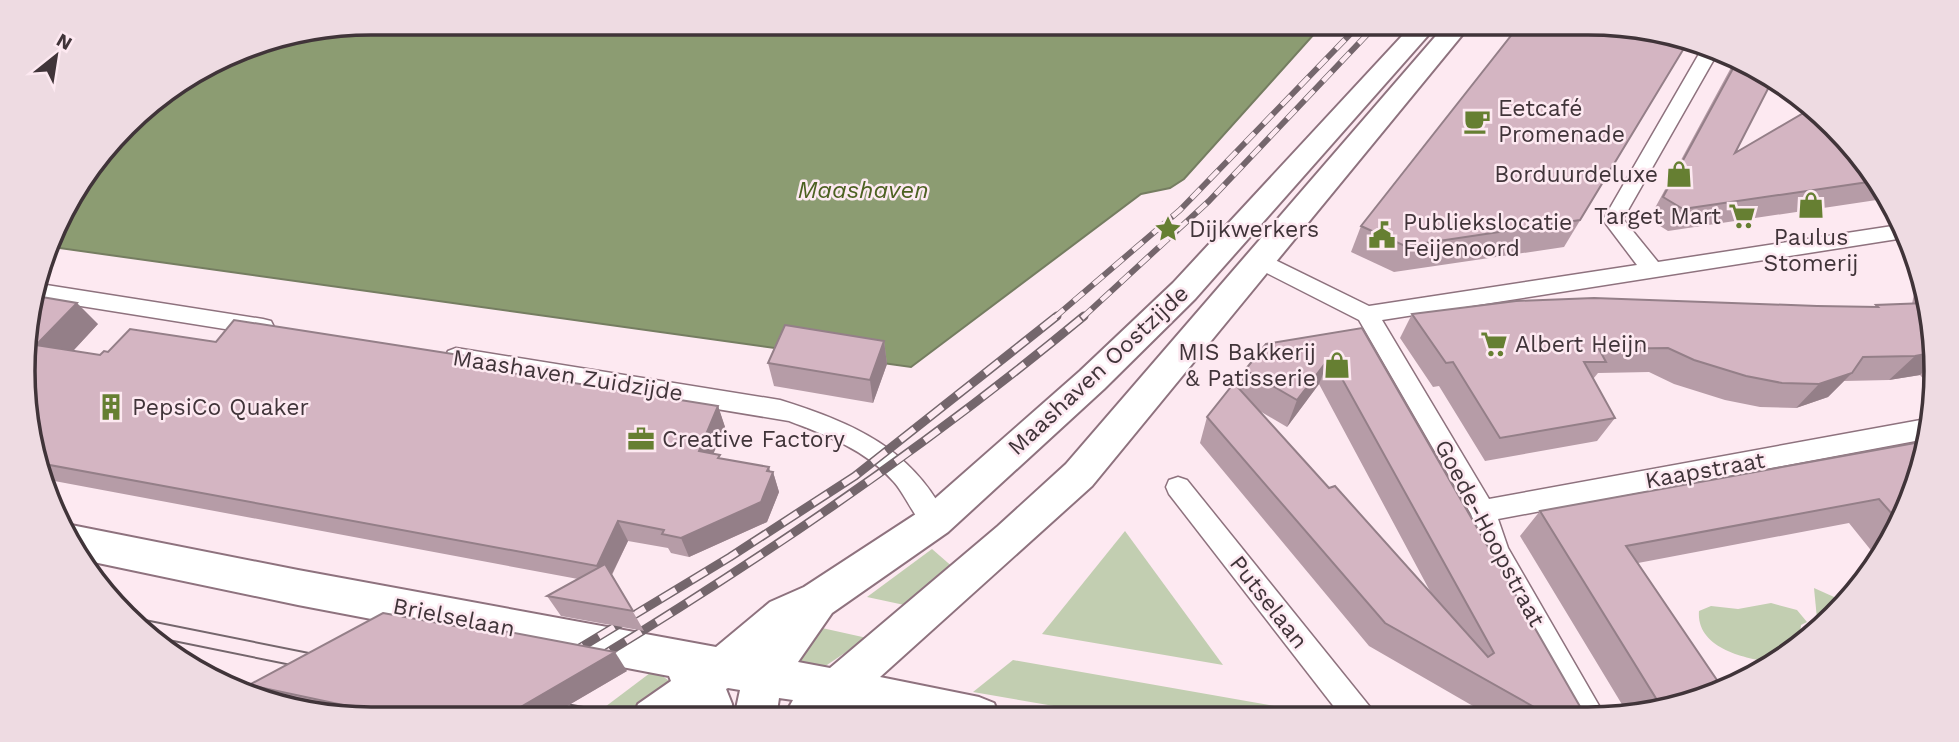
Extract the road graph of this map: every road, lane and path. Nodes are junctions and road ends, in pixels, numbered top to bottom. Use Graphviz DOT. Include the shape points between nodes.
graph roads {
  1 [pos="1416,35"];
  2 [pos="1450,35"];
  3 [pos="1706,57"];
  4 [pos="1894,233"];
  5 [pos="1260,261"];
  6 [pos="1653,270"];
  7 [pos="44,292"];
  8 [pos="1367,314"];
  9 [pos="285,330"];
  10 [pos="436,354"];
  11 [pos="1919,430"];
  12 [pos="1178,487"];
  13 [pos="924,506"];
  14 [pos="1483,511"];
  15 [pos="83,544"];
  16 [pos="818,600"];
  17 [pos="896,636"];
  18 [pos="766,674"];
  19 [pos="838,687"];
  20 [pos="712,689"];
  21 [pos="908,702"];
  22 [pos="677,707"];
  23 [pos="756,707"];
  24 [pos="816,707"];
  25 [pos="930,707"];
  26 [pos="1352,707"];
  27 [pos="1586,707"];
  1 -- 13 [label="main road, Maashaven Oostzijde" via="1184,291 1092,380"];
  2 -- 5 [label="main road, Maashaven Oostzijde"];
  3 -- 6 [label="street" via="1613,220"];
  4 -- 6 [label="street"];
  5 -- 8 [label="street"];
  5 -- 17 [label="main road, Maashaven Oostzijde" via="1079,475 1022,530"];
  6 -- 8 [label="street"];
  7 -- 9 [label="street"];
  8 -- 14 [label="street, Goede-Hoopstraat"];
  10 -- 13 [label="street, Maashaven Zuidzijde" via="780,409 853,438 897,468"];
  11 -- 14 [label="street, Kaapstraat"];
  12 -- 26 [label="street, Putselaan"];
  13 -- 16 [label="main road, Maashaven Oostzijde"];
  14 -- 27 [label="street, Goede-Hoopstraat" via="1496,552"];
  15 -- 20 [label="main road, Brielselaan" via="558,637 667,654"];
  16 -- 18 [label="main road"];
  16 -- 20 [label="main road, Maashaven Oostzijde" via="784,615"];
  17 -- 19 [label="main road, Maashaven Oostzijde"];
  17 -- 21 [label="main road" via="895,679"];
  18 -- 19 [label="main road"];
  18 -- 20 [label="main road"];
  18 -- 23 [label="main road"];
  19 -- 21 [label="main road"];
  19 -- 24 [label="main road, Maashaven Oostzijde"];
  20 -- 22 [label="main road, Maashaven Oostzijde"];
  21 -- 25 [label="main road"];
}
